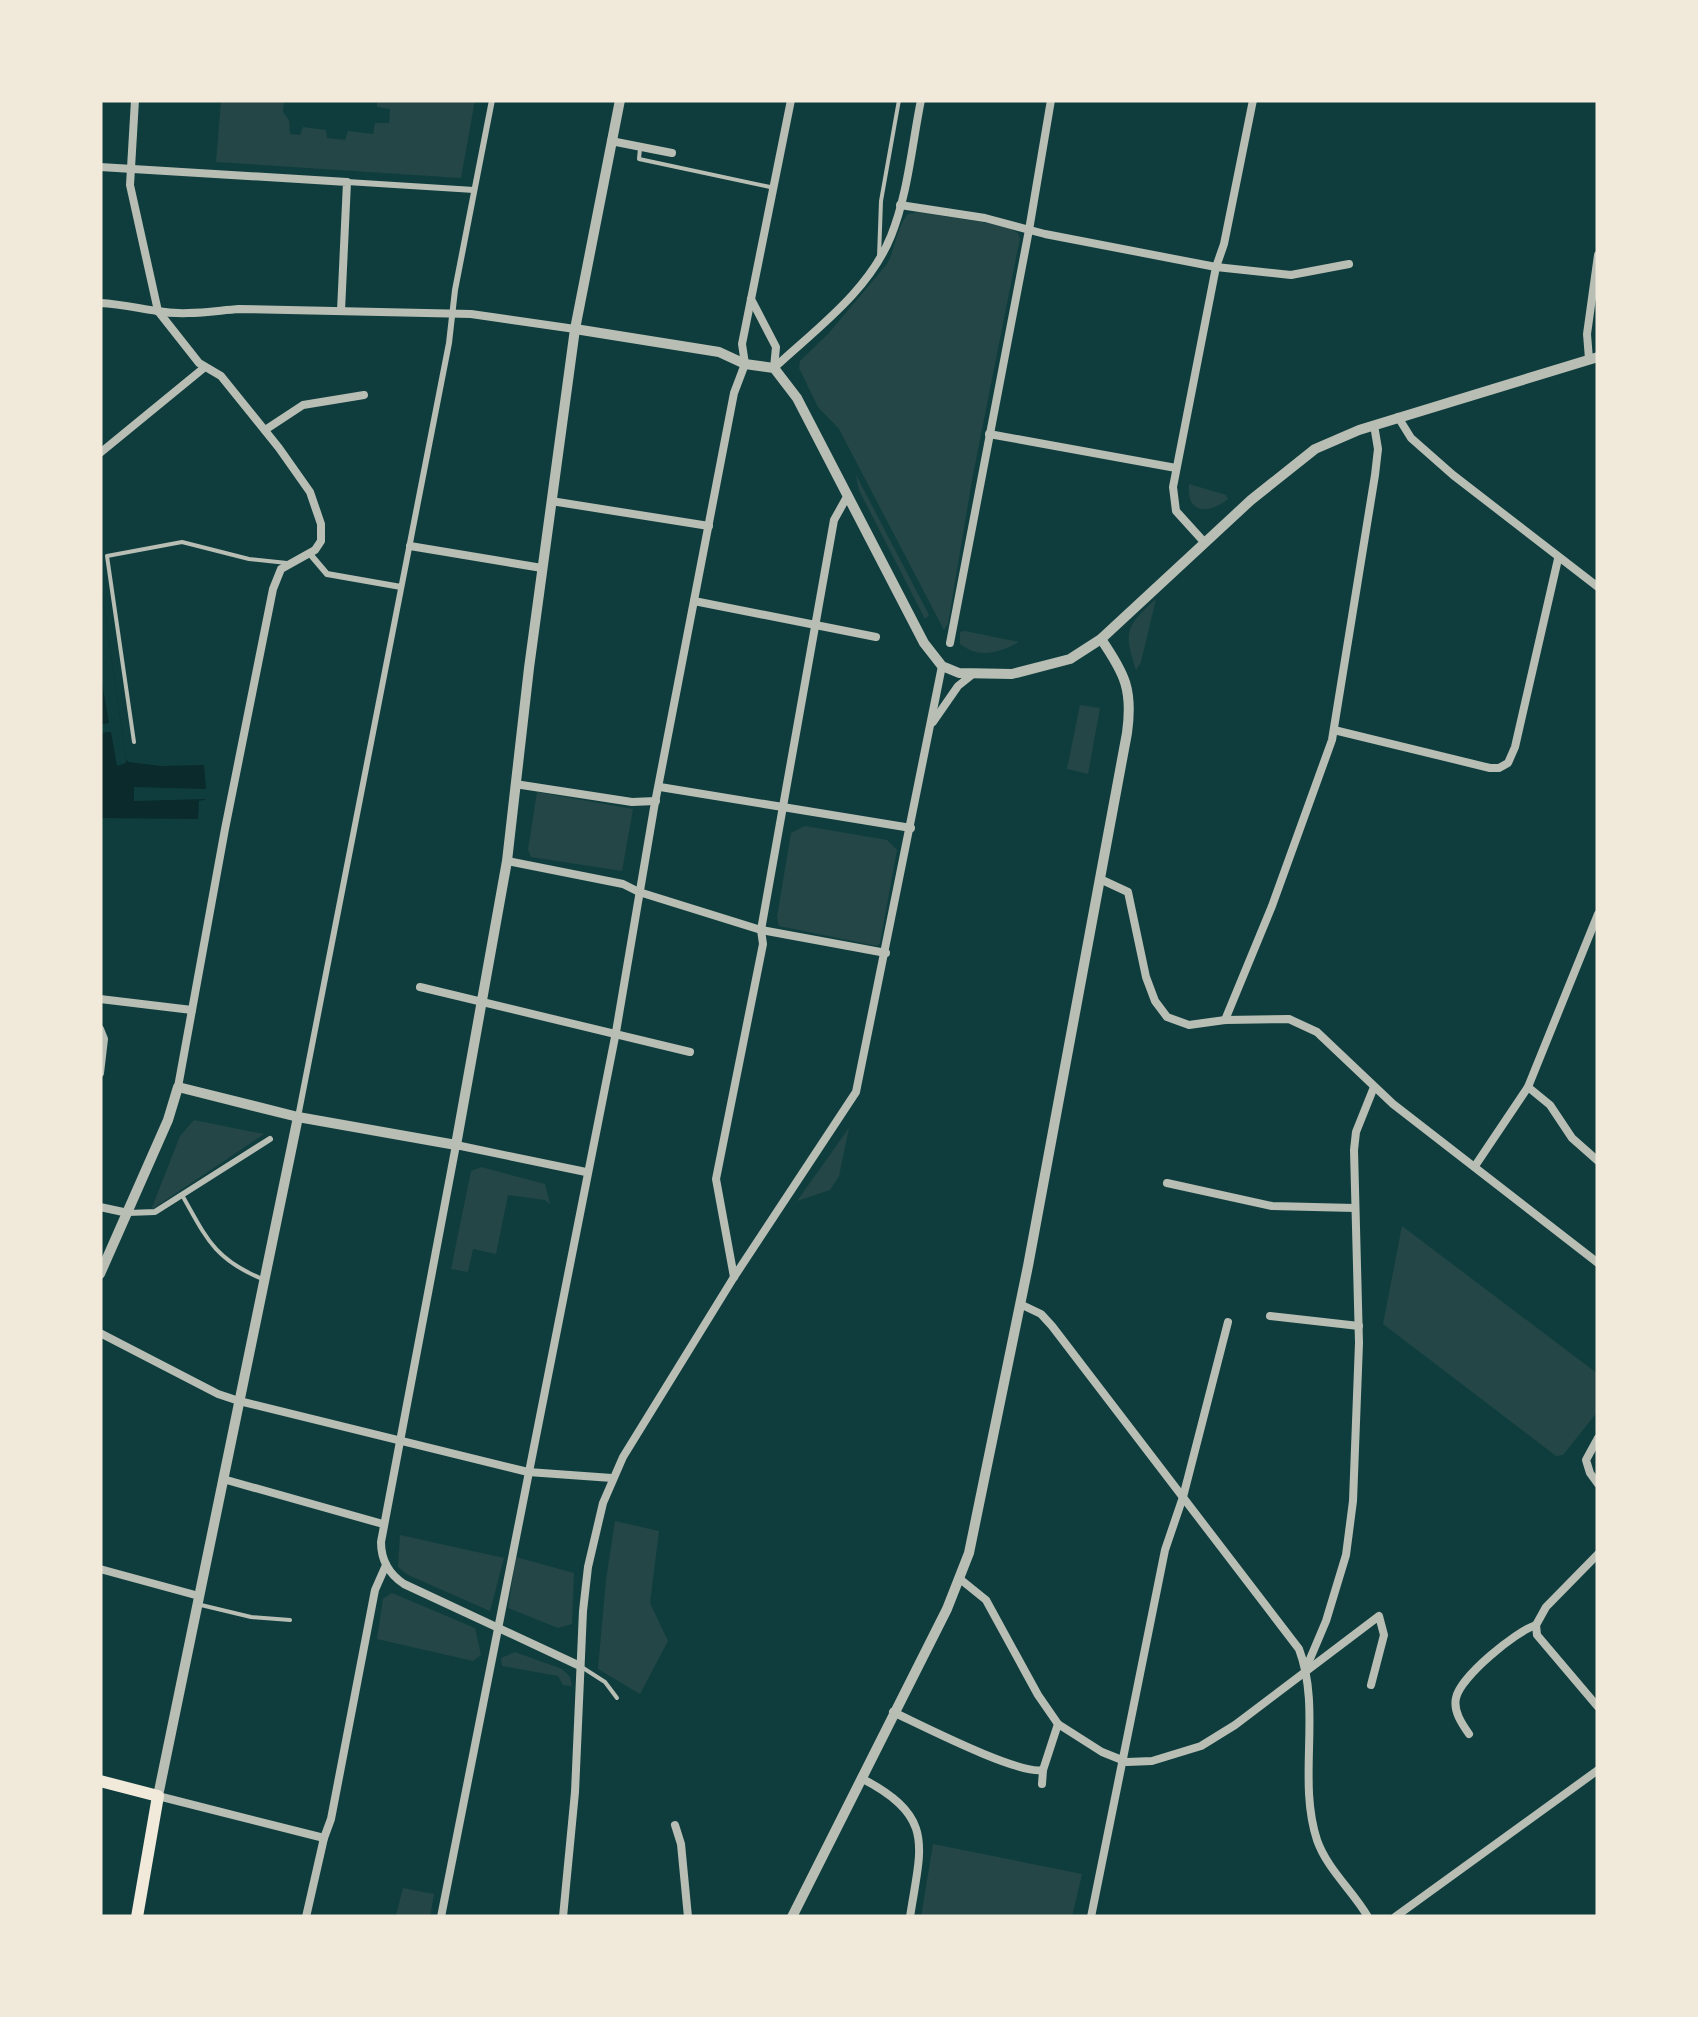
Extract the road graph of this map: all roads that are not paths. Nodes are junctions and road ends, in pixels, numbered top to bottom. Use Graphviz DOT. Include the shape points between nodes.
graph roads {
  1 [pos="135,100"];
  2 [pos="492,100"];
  3 [pos="620,100"];
  4 [pos="791,100"];
  5 [pos="899,100"];
  6 [pos="921,100"];
  7 [pos="1051,100"];
  8 [pos="1254,100"];
  9 [pos="611,141"];
  10 [pos="640,147"];
  11 [pos="672,153"];
  12 [pos="100,167"];
  13 [pos="131,169"];
  14 [pos="347,182"];
  15 [pos="775,188"];
  16 [pos="474,190"];
  17 [pos="900,205"];
  18 [pos="1030,230"];
  19 [pos="1598,255"];
  20 [pos="879,257"];
  21 [pos="1349,264"];
  22 [pos="1216,267"];
  23 [pos="751,299"];
  24 [pos="100,303"];
  25 [pos="341,311"];
  26 [pos="158,312"];
  27 [pos="454,314"];
  28 [pos="575,329"];
  29 [pos="1594,358"];
  30 [pos="745,364"];
  31 [pos="206,367"];
  32 [pos="774,368"];
  33 [pos="364,395"];
  34 [pos="1398,417"];
  35 [pos="1374,425"];
  36 [pos="265,430"];
  37 [pos="990,434"];
  38 [pos="100,453"];
  39 [pos="1176,468"];
  40 [pos="848,495"];
  41 [pos="550,501"];
  42 [pos="708,526"];
  43 [pos="1204,543"];
  44 [pos="410,546"];
  45 [pos="310,554"];
  46 [pos="1558,559"];
  47 [pos="287,563"];
  48 [pos="542,568"];
  49 [pos="401,587"];
  50 [pos="1598,587"];
  51 [pos="694,601"];
  52 [pos="814,627"];
  53 [pos="876,638"];
  54 [pos="1102,639"];
  55 [pos="950,643"];
  56 [pos="942,666"];
  57 [pos="973,674"];
  58 [pos="932,722"];
  59 [pos="1334,730"];
  60 [pos="134,742"];
  61 [pos="515,784"];
  62 [pos="660,787"];
  63 [pos="656,800"];
  64 [pos="782,807"];
  65 [pos="911,828"];
  66 [pos="507,861"];
  67 [pos="1100,879"];
  68 [pos="639,892"];
  69 [pos="1598,914"];
  70 [pos="761,930"];
  71 [pos="886,953"];
  72 [pos="420,986"];
  73 [pos="100,999"];
  74 [pos="484,1004"];
  75 [pos="192,1010"];
  76 [pos="1226,1020"];
  77 [pos="100,1029"];
  78 [pos="616,1032"];
  79 [pos="690,1052"];
  80 [pos="100,1074"];
  81 [pos="1374,1087"];
  82 [pos="178,1088"];
  83 [pos="1528,1088"];
  84 [pos="298,1117"];
  85 [pos="270,1139"];
  86 [pos="456,1146"];
  87 [pos="1598,1160"];
  88 [pos="1474,1166"];
  89 [pos="586,1172"];
  90 [pos="1167,1183"];
  91 [pos="182,1195"];
  92 [pos="100,1206"];
  93 [pos="1355,1208"];
  94 [pos="128,1213"];
  95 [pos="1598,1263"];
  96 [pos="100,1274"];
  97 [pos="734,1277"];
  98 [pos="264,1280"];
  99 [pos="1020,1304"];
  100 [pos="1270,1316"];
  101 [pos="1228,1322"];
  102 [pos="1359,1326"];
  103 [pos="100,1334"];
  104 [pos="240,1402"];
  105 [pos="1598,1438"];
  106 [pos="398,1441"];
  107 [pos="528,1472"];
  108 [pos="609,1478"];
  109 [pos="223,1479"];
  110 [pos="1598,1484"];
  111 [pos="1184,1497"];
  112 [pos="382,1524"];
  113 [pos="1598,1554"];
  114 [pos="386,1565"];
  115 [pos="100,1569"];
  116 [pos="960,1578"];
  117 [pos="199,1600"];
  118 [pos="290,1620"];
  119 [pos="1536,1625"];
  120 [pos="497,1629"];
  121 [pos="580,1666"];
  122 [pos="1305,1670"];
  123 [pos="1371,1686"];
  124 [pos="617,1698"];
  125 [pos="1598,1707"];
  126 [pos="893,1712"];
  127 [pos="1058,1724"];
  128 [pos="1469,1734"];
  129 [pos="1124,1761"];
  130 [pos="1043,1770"];
  131 [pos="1598,1770"];
  132 [pos="861,1778"];
  133 [pos="100,1780"];
  134 [pos="1042,1784"];
  135 [pos="158,1796"];
  136 [pos="675,1824"];
  137 [pos="324,1838"];
  138 [pos="137,1917"];
  139 [pos="306,1917"];
  140 [pos="441,1917"];
  141 [pos="563,1917"];
  142 [pos="688,1917"];
  143 [pos="792,1917"];
  144 [pos="910,1917"];
  145 [pos="1091,1917"];
  146 [pos="1368,1917"];
  147 [pos="1395,1917"];
  1 -- 13 [label="street"];
  2 -- 16 [label="street"];
  3 -- 9 [label="street"];
  4 -- 15 [label="street"];
  5 -- 20 [label="lane" via="881,200"];
  6 -- 17 [label="street"];
  7 -- 18 [label="street"];
  8 -- 22 [label="street"];
  9 -- 10 [label="street"];
  9 -- 28 [label="street"];
  10 -- 11 [label="street"];
  10 -- 15 [label="lane" via="639,159"];
  12 -- 13 [label="street"];
  13 -- 14 [label="street"];
  13 -- 26 [label="street"];
  14 -- 16 [label="street"];
  14 -- 25 [label="street"];
  15 -- 23 [label="street"];
  16 -- 27 [label="street"];
  17 -- 18 [label="street"];
  17 -- 20 [label="street"];
  18 -- 22 [label="street"];
  18 -- 37 [label="street"];
  19 -- 29 [label="street" via="1587,334"];
  20 -- 32 [label="street" via="836,313"];
  21 -- 22 [label="street" via="1291,275"];
  22 -- 39 [label="street"];
  23 -- 30 [label="street"];
  23 -- 32 [label="street" via="776,347"];
  24 -- 26 [label="street"];
  25 -- 26 [label="street"];
  25 -- 27 [label="street"];
  26 -- 31 [label="street"];
  27 -- 28 [label="street"];
  27 -- 44 [label="street"];
  28 -- 30 [label="street" via="719,352"];
  28 -- 41 [label="street"];
  29 -- 34 [label="street"];
  30 -- 32 [label="street"];
  30 -- 42 [label="street"];
  31 -- 36 [label="street"];
  31 -- 38 [label="street"];
  32 -- 40 [label="street"];
  33 -- 36 [label="street" via="303,406"];
  34 -- 35 [label="street"];
  34 -- 46 [label="street" via="1415,442"];
  35 -- 43 [label="street" via="1300,459"];
  35 -- 59 [label="street" via="1375,474"];
  36 -- 45 [label="street" via="310,492 322,533"];
  37 -- 39 [label="street"];
  37 -- 55 [label="street"];
  39 -- 43 [label="street" via="1174,506"];
  40 -- 52 [label="street" via="834,520"];
  40 -- 56 [label="street" via="916,630"];
  41 -- 42 [label="street"];
  41 -- 48 [label="street"];
  42 -- 51 [label="street"];
  43 -- 54 [label="street"];
  44 -- 48 [label="street"];
  44 -- 49 [label="street"];
  45 -- 47 [label="street"];
  45 -- 49 [label="street" via="327,574"];
  46 -- 50 [label="street"];
  46 -- 59 [label="street" via="1508,763 1490,768"];
  47 -- 60 [label="lane" via="182,542 106,556"];
  47 -- 75 [label="street" via="274,590"];
  48 -- 61 [label="street"];
  49 -- 84 [label="street"];
  51 -- 52 [label="street"];
  51 -- 62 [label="street"];
  52 -- 53 [label="street"];
  52 -- 64 [label="street"];
  54 -- 57 [label="street" via="1045,667"];
  54 -- 67 [label="street" via="1127,682 1129,710"];
  56 -- 57 [label="street"];
  56 -- 58 [label="street"];
  57 -- 58 [label="street"];
  58 -- 65 [label="street"];
  59 -- 76 [label="street"];
  61 -- 63 [label="street"];
  61 -- 66 [label="street"];
  62 -- 63 [label="street"];
  62 -- 64 [label="street"];
  63 -- 68 [label="street"];
  64 -- 65 [label="street"];
  64 -- 70 [label="street"];
  65 -- 71 [label="street"];
  66 -- 68 [label="street"];
  66 -- 74 [label="street"];
  67 -- 76 [label="street" via="1128,892 1146,976 1166,1016 1188,1025"];
  67 -- 99 [label="street"];
  68 -- 70 [label="street"];
  68 -- 78 [label="street"];
  69 -- 83 [label="street"];
  70 -- 71 [label="street"];
  70 -- 97 [label="street" via="716,1179"];
  71 -- 97 [label="street" via="856,1092"];
  72 -- 74 [label="street"];
  73 -- 75 [label="street"];
  74 -- 78 [label="street"];
  74 -- 86 [label="street"];
  75 -- 82 [label="street"];
  76 -- 81 [label="street" via="1298,1022 1329,1040"];
  77 -- 80 [label="street"];
  78 -- 79 [label="street"];
  78 -- 89 [label="street"];
  81 -- 88 [label="street"];
  81 -- 93 [label="street" via="1356,1132"];
  82 -- 84 [label="street"];
  82 -- 94 [label="street"];
  83 -- 87 [label="street"];
  83 -- 88 [label="street"];
  84 -- 86 [label="street"];
  84 -- 98 [label="street"];
  85 -- 91 [label="street"];
  86 -- 89 [label="street"];
  86 -- 106 [label="street"];
  88 -- 95 [label="street"];
  89 -- 107 [label="street"];
  90 -- 93 [label="street" via="1272,1206"];
  91 -- 94 [label="street" via="155,1212"];
  91 -- 98 [label="lane" via="212,1246 231,1265"];
  92 -- 94 [label="street"];
  93 -- 102 [label="street"];
  94 -- 96 [label="street"];
  97 -- 108 [label="street"];
  98 -- 104 [label="street"];
  99 -- 111 [label="street" via="1052,1326"];
  99 -- 116 [label="street"];
  100 -- 102 [label="street"];
  101 -- 111 [label="street"];
  102 -- 122 [label="street" via="1350,1528 1334,1597"];
  103 -- 104 [label="street"];
  104 -- 106 [label="street"];
  104 -- 109 [label="street"];
  105 -- 110 [label="street" via="1586,1460"];
  106 -- 107 [label="street"];
  106 -- 112 [label="street"];
  107 -- 108 [label="street"];
  107 -- 120 [label="street"];
  108 -- 121 [label="street" via="588,1566"];
  109 -- 112 [label="street"];
  109 -- 117 [label="street"];
  111 -- 122 [label="street" via="1298,1649"];
  111 -- 129 [label="street" via="1165,1550"];
  112 -- 114 [label="street"];
  113 -- 119 [label="street"];
  114 -- 120 [label="street" via="404,1584"];
  114 -- 137 [label="street" via="375,1590"];
  115 -- 117 [label="street"];
  116 -- 126 [label="street"];
  116 -- 127 [label="street" via="986,1600"];
  117 -- 118 [label="lane" via="251,1617"];
  117 -- 135 [label="street"];
  119 -- 125 [label="street" via="1537,1636"];
  119 -- 128 [label="street" via="1522,1629 1462,1686 1455,1703"];
  120 -- 121 [label="street"];
  120 -- 140 [label="street"];
  121 -- 124 [label="lane"];
  121 -- 141 [label="street"];
  122 -- 123 [label="street" via="1380,1616 1384,1635"];
  122 -- 129 [label="street" via="1200,1746"];
  122 -- 146 [label="street" via="1318,1841"];
  126 -- 130 [label="street" via="1014,1765"];
  126 -- 132 [label="street"];
  127 -- 129 [label="street"];
  127 -- 130 [label="street"];
  129 -- 145 [label="street"];
  130 -- 134 [label="street"];
  131 -- 147 [label="street"];
  132 -- 143 [label="street"];
  132 -- 144 [label="street" via="899,1803 918,1830"];
  133 -- 135 [label="main road"];
  135 -- 137 [label="street"];
  135 -- 138 [label="main road"];
  136 -- 142 [label="street"];
  137 -- 139 [label="street"];
}
